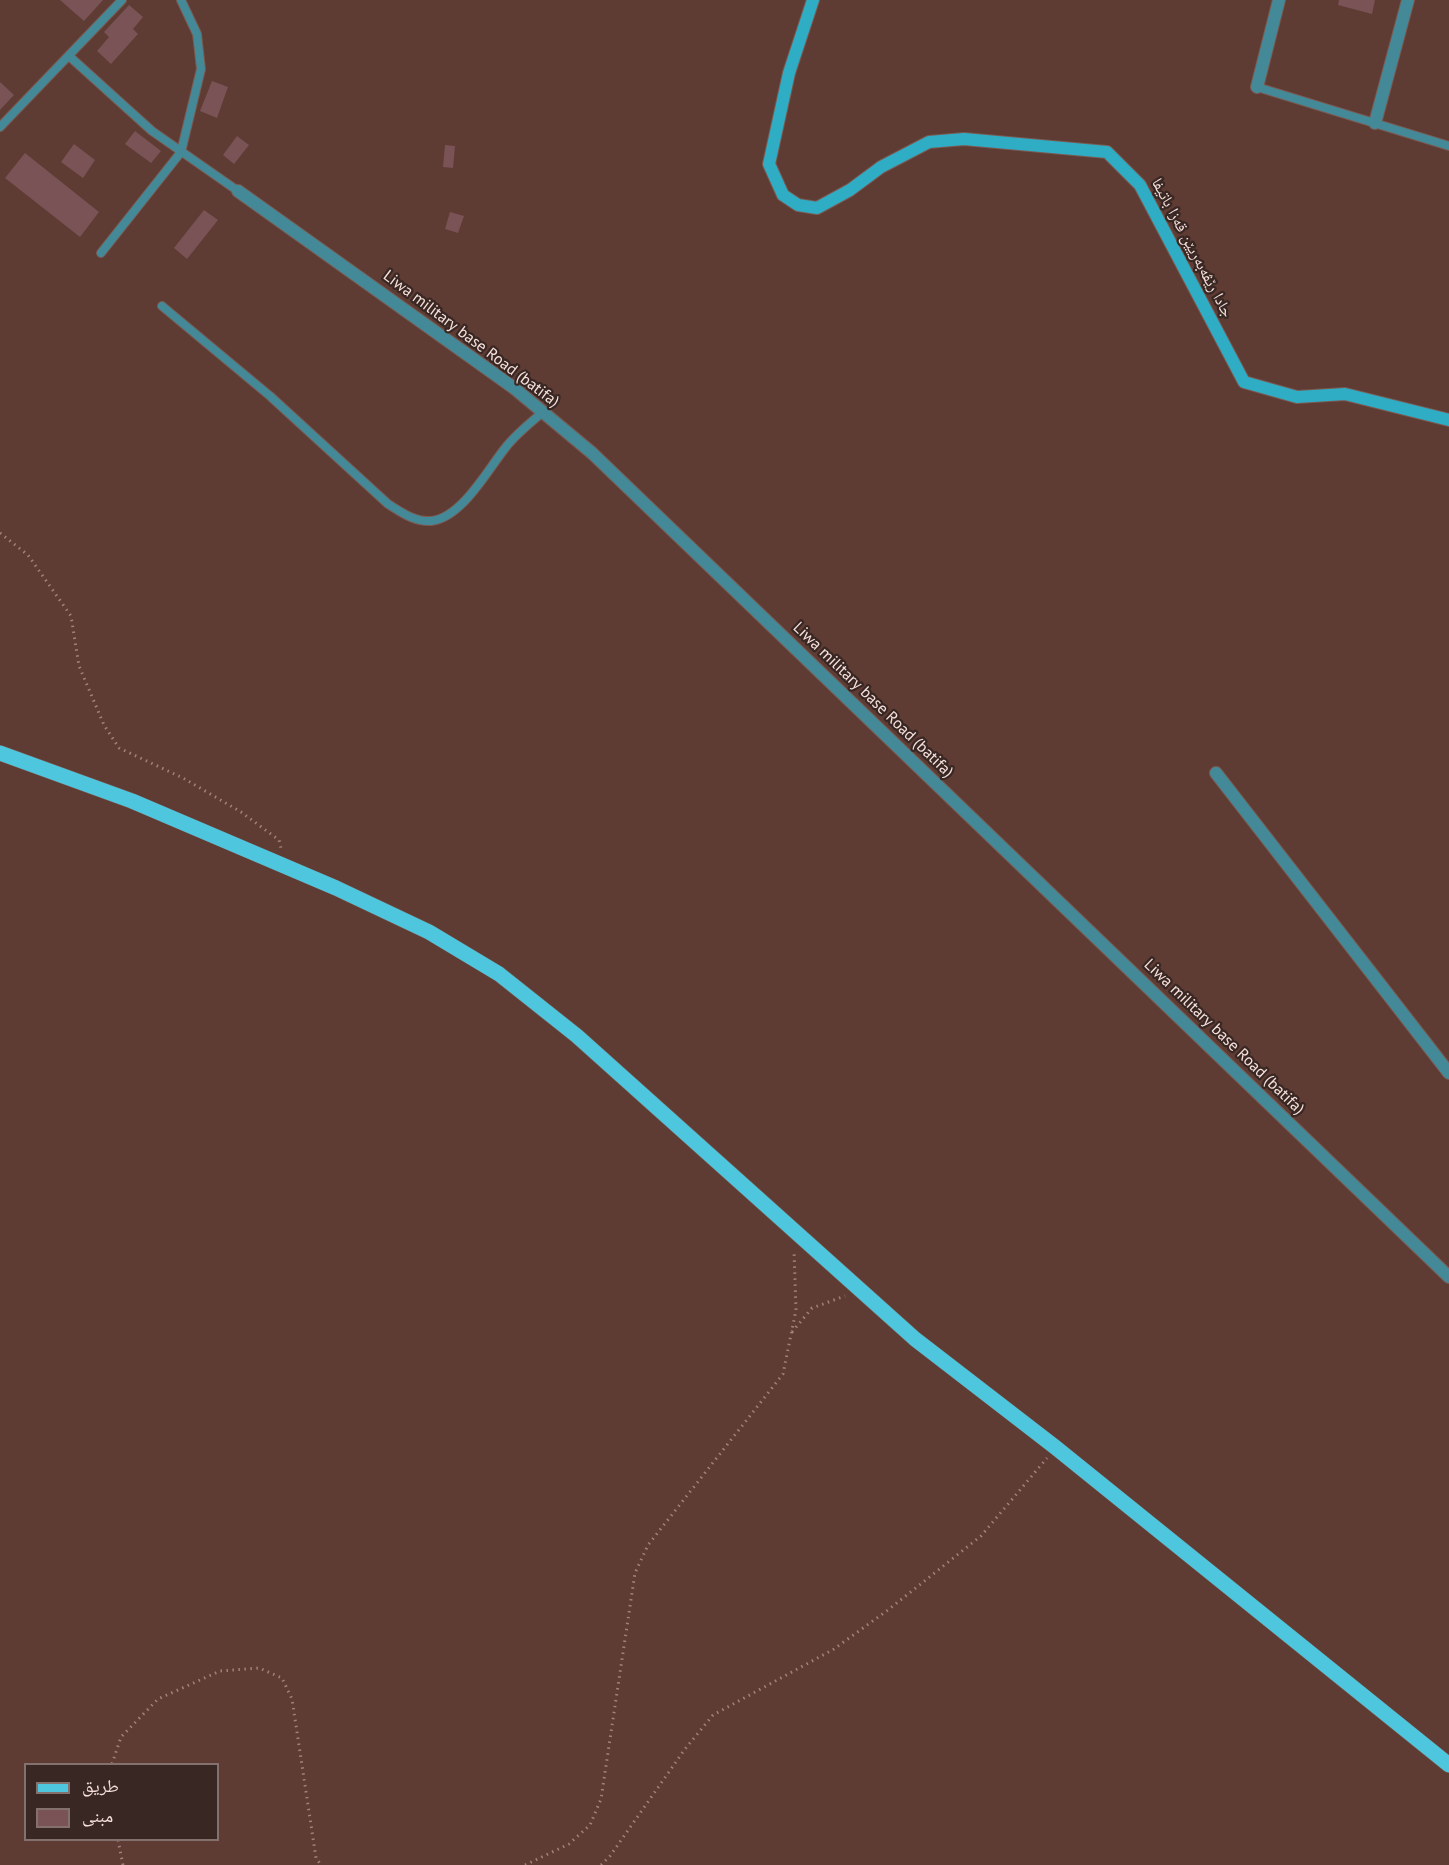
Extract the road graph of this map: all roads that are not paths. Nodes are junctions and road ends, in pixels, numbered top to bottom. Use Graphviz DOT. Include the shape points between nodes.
graph roads {
  1 [pos="122,0"];
  2 [pos="182,0"];
  3 [pos="813,0"];
  4 [pos="1279,0"];
  5 [pos="1408,0"];
  6 [pos="69,56"];
  7 [pos="1257,87"];
  8 [pos="1375,123"];
  9 [pos="0,127"];
  10 [pos="1449,146"];
  11 [pos="181,152"];
  12 [pos="238,191"];
  13 [pos="101,253"];
  14 [pos="162,306"];
  15 [pos="543,412"];
  16 [pos="1449,420"];
  17 [pos="0,753"];
  18 [pos="1216,773"];
  19 [pos="1449,1073"];
  20 [pos="1449,1278"];
  21 [pos="1449,1765"];
  1 -- 6 [label="lane"];
  2 -- 11 [label="lane" via="197,34 201,69"];
  3 -- 16 [label="street, جادا رێڤه‌به‌ريێن قه‌زا باتيفا" via="789,73 769,164 783,195 798,205 817,208 881,167 930,142 964,139 1107,152 1140,185 1244,382 1297,397 1345,394"];
  4 -- 7 [label="street"];
  5 -- 8 [label="street"];
  6 -- 9 [label="lane"];
  6 -- 11 [label="lane"];
  7 -- 8 [label="lane"];
  8 -- 10 [label="lane"];
  11 -- 12 [label="lane"];
  11 -- 13 [label="lane"];
  12 -- 15 [label="street, Liwa military base Road (batifa)"];
  14 -- 15 [label="lane" via="270,396 388,504 411,518 431,521 448,514 479,486 506,447"];
  15 -- 20 [label="street, Liwa military base Road (batifa)" via="600,461"];
  17 -- 21 [label="main road" via="132,801 287,867 429,932 499,974 577,1036 915,1339"];
  18 -- 19 [label="street"];
}
